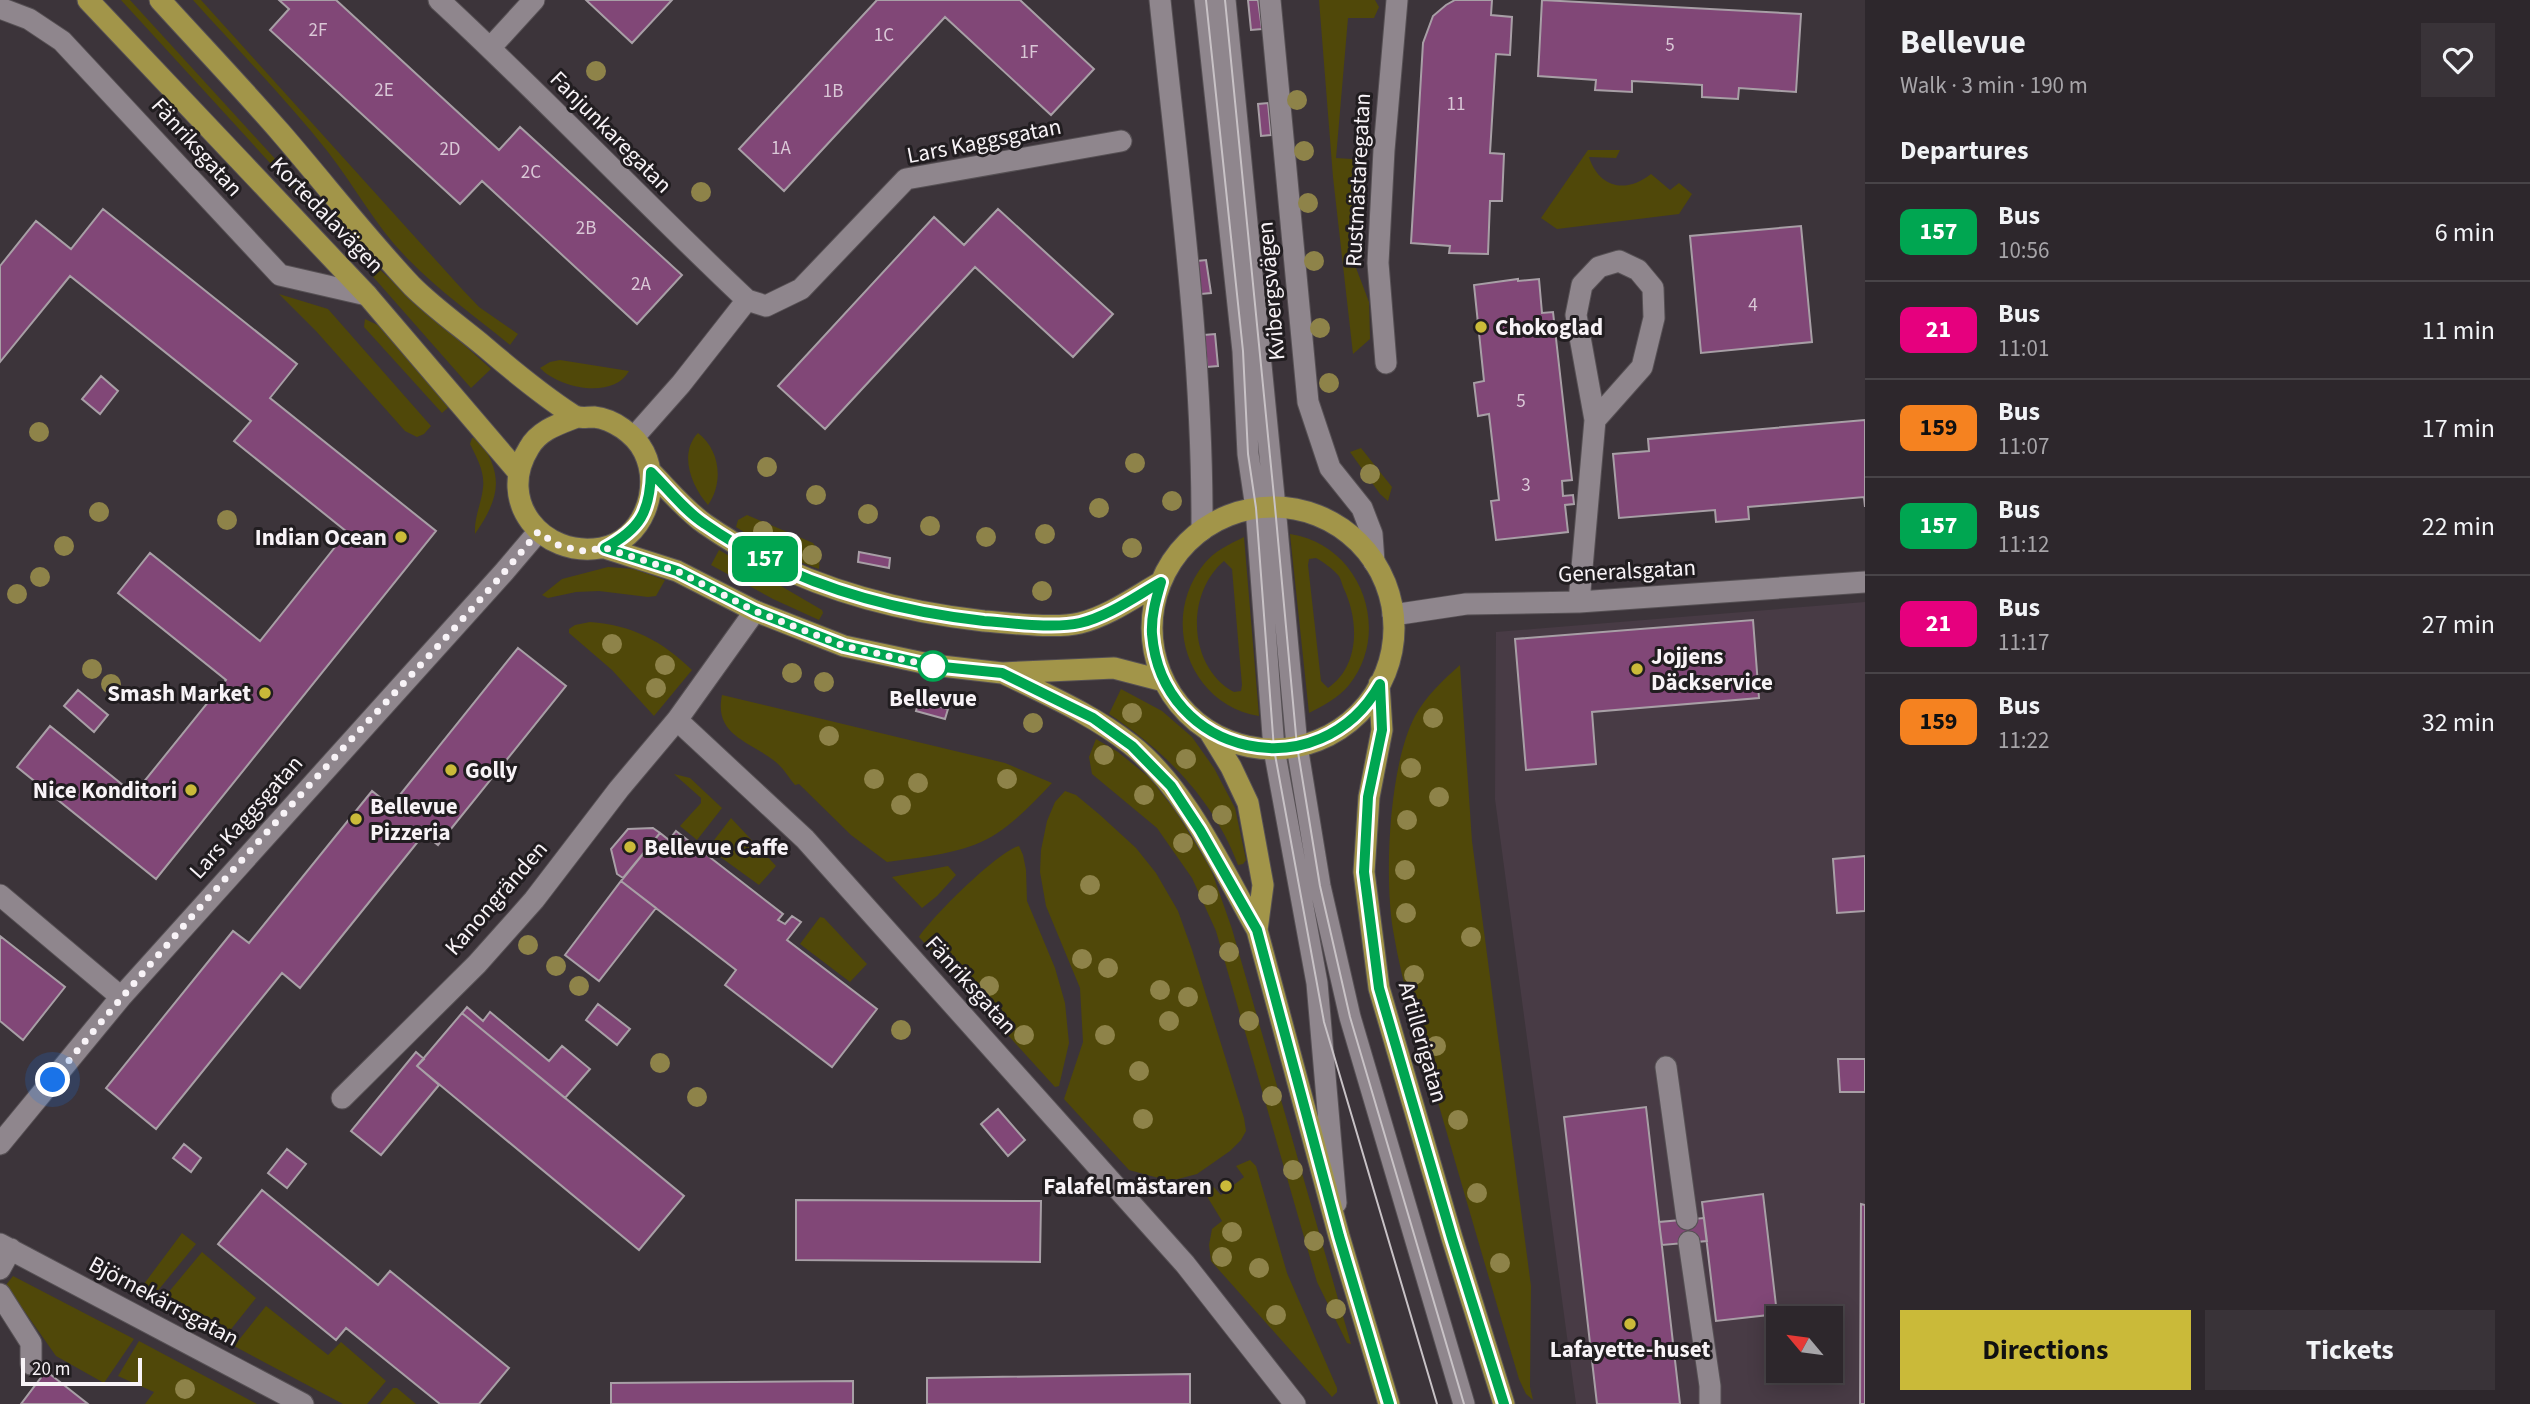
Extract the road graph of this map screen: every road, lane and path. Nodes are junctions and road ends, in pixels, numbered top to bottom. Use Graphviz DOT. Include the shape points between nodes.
graph roads {
  1 [pos="88,0"];
  2 [pos="160,0"];
  3 [pos="439,0"];
  4 [pos="534,0"];
  5 [pos="1160,0"];
  6 [pos="1205,0"];
  7 [pos="1225,0"];
  8 [pos="1270,0"];
  9 [pos="1397,0"];
  10 [pos="0,8"];
  11 [pos="490,47"];
  12 [pos="1121,141"];
  13 [pos="367,295"];
  14 [pos="747,300"];
  15 [pos="1386,363"];
  16 [pos="577,417"];
  17 [pos="1595,420"];
  18 [pos="634,438"];
  19 [pos="651,472"];
  20 [pos="519,473"];
  21 [pos="1266,508"];
  22 [pos="1202,530"];
  23 [pos="538,532"];
  24 [pos="605,548"];
  25 [pos="1374,562"];
  26 [pos="1161,582"];
  27 [pos="1865,582"];
  28 [pos="1579,602"];
  29 [pos="755,611"];
  30 [pos="1393,615"];
  31 [pos="1002,673"];
  32 [pos="1164,681"];
  33 [pos="1380,684"];
  34 [pos="677,720"];
  35 [pos="1209,731"];
  36 [pos="1297,746"];
  37 [pos="1274,748"];
  38 [pos="0,895"];
  39 [pos="1257,930"];
  40 [pos="121,996"];
  41 [pos="1666,1067"];
  42 [pos="342,1098"];
  43 [pos="0,1144"];
  44 [pos="1686,1219"];
  45 [pos="1339,1236"];
  46 [pos="1689,1242"];
  47 [pos="5,1246"];
  48 [pos="0,1269"];
  49 [pos="0,1294"];
  50 [pos="31,1364"];
  51 [pos="303,1404"];
  52 [pos="1295,1404"];
  53 [pos="1389,1404"];
  54 [pos="1464,1404"];
  55 [pos="1504,1404"];
  56 [pos="1710,1404"];
  1 -- 13 [label="main road, Kortedalavägen"];
  2 -- 16 [label="main road, Kortedalavägen" via="414,287"];
  3 -- 11 [label="street, Fanjunkaregatan"];
  4 -- 11 [label="street"];
  5 -- 22 [label="street" via="1194,326"];
  6 -- 21 [label="street" via="1243,351 1248,454"];
  7 -- 21 [label="street"];
  8 -- 25 [label="street, Kvibergsvägen" via="1308,402 1331,468 1362,508 1372,534"];
  9 -- 15 [label="street, Rustmästaregatan" via="1378,263"];
  10 -- 13 [label="street, Fänriksgatan" via="29,19 62,41 280,275"];
  11 -- 14 [label="street, Fanjunkaregatan"];
  12 -- 14 [label="street, Lars Kaggsgatan" via="906,179 801,289 766,306"];
  13 -- 20 [label="main road, Kortedalavägen"];
  14 -- 18 [label="street"];
  16 -- 18 [label="main road, Kortedalavägen" via="614,423"];
  16 -- 20 [label="main road" via="550,427 529,447"];
  17 -- 17 [label="street" via="1576,315 1582,285 1599,267 1619,261 1638,270 1653,288 1654,318 1642,367"];
  17 -- 28 [label="street"];
  18 -- 19 [label="main road"];
  19 -- 24 [label="main road" via="651,496 642,519 626,537"];
  19 -- 26 [label="main road" via="703,523 788,572 857,597 937,616 1023,625 1080,623"];
  20 -- 23 [label="main road" via="519,494"];
  21 -- 22 [label="main road, Artillerigatan" via="1227,516"];
  21 -- 25 [label="main road, Artillerigatan" via="1308,512 1339,527"];
  21 -- 36 [label="street"];
  21 -- 37 [label="street"];
  22 -- 26 [label="main road, Artillerigatan" via="1182,548"];
  23 -- 24 [label="main road" via="558,545 581,551"];
  23 -- 40 [label="street, Lars Kaggsgatan"];
  24 -- 29 [label="main road" via="677,571"];
  25 -- 30 [label="main road, Artillerigatan"];
  26 -- 32 [label="main road, Artillerigatan" via="1152,632"];
  27 -- 28 [label="street, Generalsgatan"];
  28 -- 30 [label="street, Generalsgatan" via="1466,604"];
  29 -- 31 [label="main road" via="844,646 933,666"];
  29 -- 34 [label="street"];
  30 -- 33 [label="main road, Artillerigatan" via="1392,651"];
  31 -- 32 [label="main road" via="1114,668"];
  31 -- 39 [label="main road" via="1093,718 1132,746 1179,797"];
  32 -- 35 [label="main road, Artillerigatan" via="1183,709"];
  33 -- 36 [label="main road, Artillerigatan" via="1345,725"];
  33 -- 55 [label="main road, Artillerigatan" via="1382,730 1368,797 1364,872 1379,988"];
  34 -- 42 [label="street, Kanongränden" via="534,900 477,964"];
  34 -- 52 [label="street, Fänriksgatan" via="805,839 1185,1264"];
  35 -- 37 [label="main road, Artillerigatan" via="1244,745"];
  35 -- 39 [label="main road, Artillerigatan" via="1248,803 1263,885"];
  36 -- 37 [label="main road, Artillerigatan"];
  36 -- 54 [label="street" via="1320,886 1350,1017"];
  37 -- 45 [label="street" via="1317,983"];
  38 -- 40 [label="street"];
  39 -- 45 [label="main road, Artillerigatan"];
  40 -- 43 [label="street, Lars Kaggsgatan"];
  41 -- 44 [label="street"];
  45 -- 53 [label="main road, Artillerigatan"];
  46 -- 56 [label="street"];
  47 -- 48 [label="street"];
  47 -- 51 [label="street, Björnekärrsgatan"];
  49 -- 50 [label="street" via="31,1343"];
}
